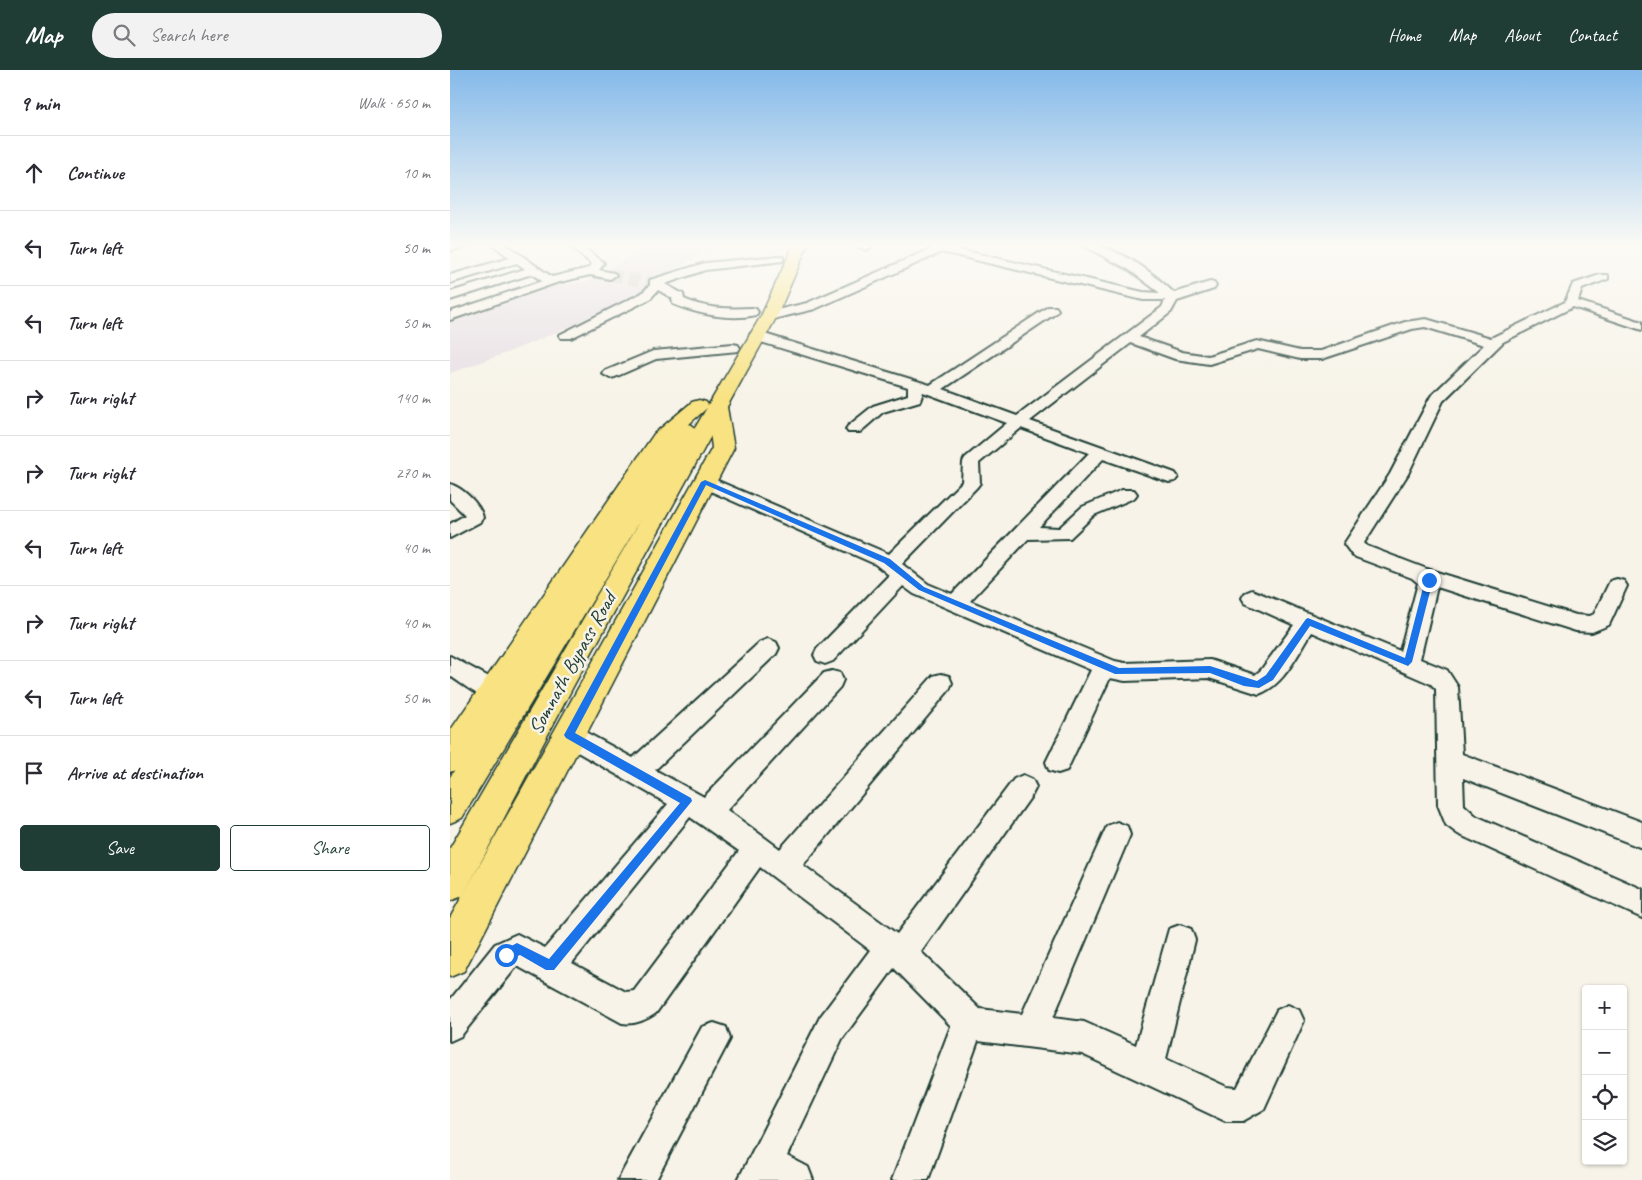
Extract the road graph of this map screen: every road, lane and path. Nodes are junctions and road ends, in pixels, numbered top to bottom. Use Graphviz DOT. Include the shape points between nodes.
graph roads {
  1 [pos="510,296"];
  2 [pos="646,296"];
  3 [pos="677,296"];
  4 [pos="767,296"];
  5 [pos="771,296"];
  6 [pos="835,296"];
  7 [pos="1144,296"];
  8 [pos="1170,296"];
  9 [pos="1184,296"];
  10 [pos="1574,296"];
  11 [pos="1172,298"];
  12 [pos="1572,303"];
  13 [pos="1052,310"];
  14 [pos="760,314"];
  15 [pos="450,316"];
  16 [pos="1642,326"];
  17 [pos="566,335"];
  18 [pos="756,336"];
  19 [pos="1129,338"];
  20 [pos="1493,343"];
  21 [pos="733,348"];
  22 [pos="610,374"];
  23 [pos="916,385"];
  24 [pos="932,390"];
  25 [pos="708,407"];
  26 [pos="1016,423"];
  27 [pos="854,429"];
  28 [pos="686,443"];
  29 [pos="1100,452"];
  30 [pos="1169,477"];
  31 [pos="705,482"];
  32 [pos="450,490"];
  33 [pos="1128,494"];
  34 [pos="450,532"];
  35 [pos="1024,533"];
  36 [pos="896,569"];
  37 [pos="1424,575"];
  38 [pos="1617,586"];
  39 [pos="1252,598"];
  40 [pos="956,603"];
  41 [pos="1308,622"];
  42 [pos="768,648"];
  43 [pos="825,655"];
  44 [pos="1408,662"];
  45 [pos="450,665"];
  46 [pos="1104,666"];
  47 [pos="832,680"];
  48 [pos="941,683"];
  49 [pos="494,691"];
  50 [pos="569,735"];
  51 [pos="450,758"];
  52 [pos="1449,760"];
  53 [pos="1058,762"];
  54 [pos="635,772"];
  55 [pos="1023,787"];
  56 [pos="450,806"];
  57 [pos="697,807"];
  58 [pos="1117,835"];
  59 [pos="1642,835"];
  60 [pos="757,849"];
  61 [pos="783,868"];
  62 [pos="450,882"];
  63 [pos="1642,904"];
  64 [pos="1180,940"];
  65 [pos="895,952"];
  66 [pos="450,957"];
  67 [pos="550,966"];
  68 [pos="969,1021"];
  69 [pos="1288,1021"];
  70 [pos="450,1025"];
  71 [pos="1031,1032"];
  72 [pos="714,1039"];
  73 [pos="1147,1067"];
  74 [pos="760,1172"];
  75 [pos="636,1180"];
  76 [pos="795,1180"];
  77 [pos="910,1180"];
  1 -- 15 [label="street"];
  2 -- 17 [label="street"];
  3 -- 14 [label="street" via="677,301 690,307 719,313"];
  4 -- 14 [label="main road"];
  5 -- 14 [label="main road"];
  6 -- 14 [label="street" via="811,306"];
  7 -- 11 [label="street"];
  8 -- 11 [label="street"];
  9 -- 11 [label="street"];
  10 -- 12 [label="street"];
  11 -- 19 [label="street" via="1167,309"];
  12 -- 16 [label="street"];
  12 -- 20 [label="street"];
  13 -- 24 [label="street"];
  14 -- 18 [label="main road"];
  14 -- 21 [label="main road"];
  18 -- 23 [label="street"];
  18 -- 25 [label="main road"];
  19 -- 20 [label="street" via="1180,356 1209,360 1257,345 1305,356 1322,355 1410,325 1426,323"];
  19 -- 26 [label="street"];
  20 -- 37 [label="street" via="1432,404 1399,474 1354,544 1360,551"];
  21 -- 22 [label="street" via="653,355"];
  21 -- 25 [label="main road"];
  23 -- 24 [label="street"];
  23 -- 27 [label="street" via="915,398 878,409"];
  24 -- 26 [label="street"];
  25 -- 28 [label="main road"];
  25 -- 31 [label="main road" via="723,448"];
  25 -- 49 [label="main road" via="661,438"];
  26 -- 29 [label="street"];
  26 -- 36 [label="street" via="971,462 971,483"];
  28 -- 56 [label="main road, Somnath Bypass Road"];
  28 -- 62 [label="main road, Somnath Bypass Road"];
  29 -- 30 [label="street"];
  29 -- 35 [label="street"];
  31 -- 36 [label="street"];
  31 -- 50 [label="main road"];
  32 -- 34 [label="street" via="473,511 474,518"];
  33 -- 35 [label="street" via="1088,511 1063,534"];
  35 -- 40 [label="street"];
  36 -- 40 [label="street" via="916,586"];
  36 -- 43 [label="street"];
  37 -- 38 [label="street" via="1576,623 1592,624 1602,619"];
  37 -- 44 [label="street" via="1429,583"];
  39 -- 41 [label="street"];
  40 -- 46 [label="street"];
  41 -- 44 [label="street"];
  41 -- 46 [label="street" via="1270,677 1259,685 1210,669 1125,672"];
  42 -- 54 [label="street"];
  44 -- 52 [label="street" via="1435,674 1446,684"];
  45 -- 49 [label="street"];
  46 -- 53 [label="street"];
  47 -- 57 [label="street"];
  48 -- 61 [label="street"];
  49 -- 51 [label="main road"];
  50 -- 54 [label="street"];
  50 -- 66 [label="main road"];
  52 -- 59 [label="street"];
  52 -- 63 [label="street" via="1451,805 1460,821"];
  54 -- 57 [label="street"];
  55 -- 65 [label="street"];
  57 -- 60 [label="street"];
  57 -- 67 [label="street"];
  58 -- 71 [label="street"];
  60 -- 61 [label="street"];
  60 -- 67 [label="street" via="645,1002 637,1007 622,1007"];
  61 -- 65 [label="street"];
  64 -- 73 [label="street"];
  65 -- 68 [label="street"];
  65 -- 74 [label="street" via="831,1028"];
  67 -- 70 [label="street" via="521,950 511,951"];
  68 -- 71 [label="street" via="977,1025"];
  68 -- 77 [label="street"];
  69 -- 73 [label="street" via="1252,1098 1246,1104 1225,1104"];
  71 -- 73 [label="street" via="1084,1038"];
  72 -- 75 [label="street"];
  74 -- 76 [label="street"];
}
